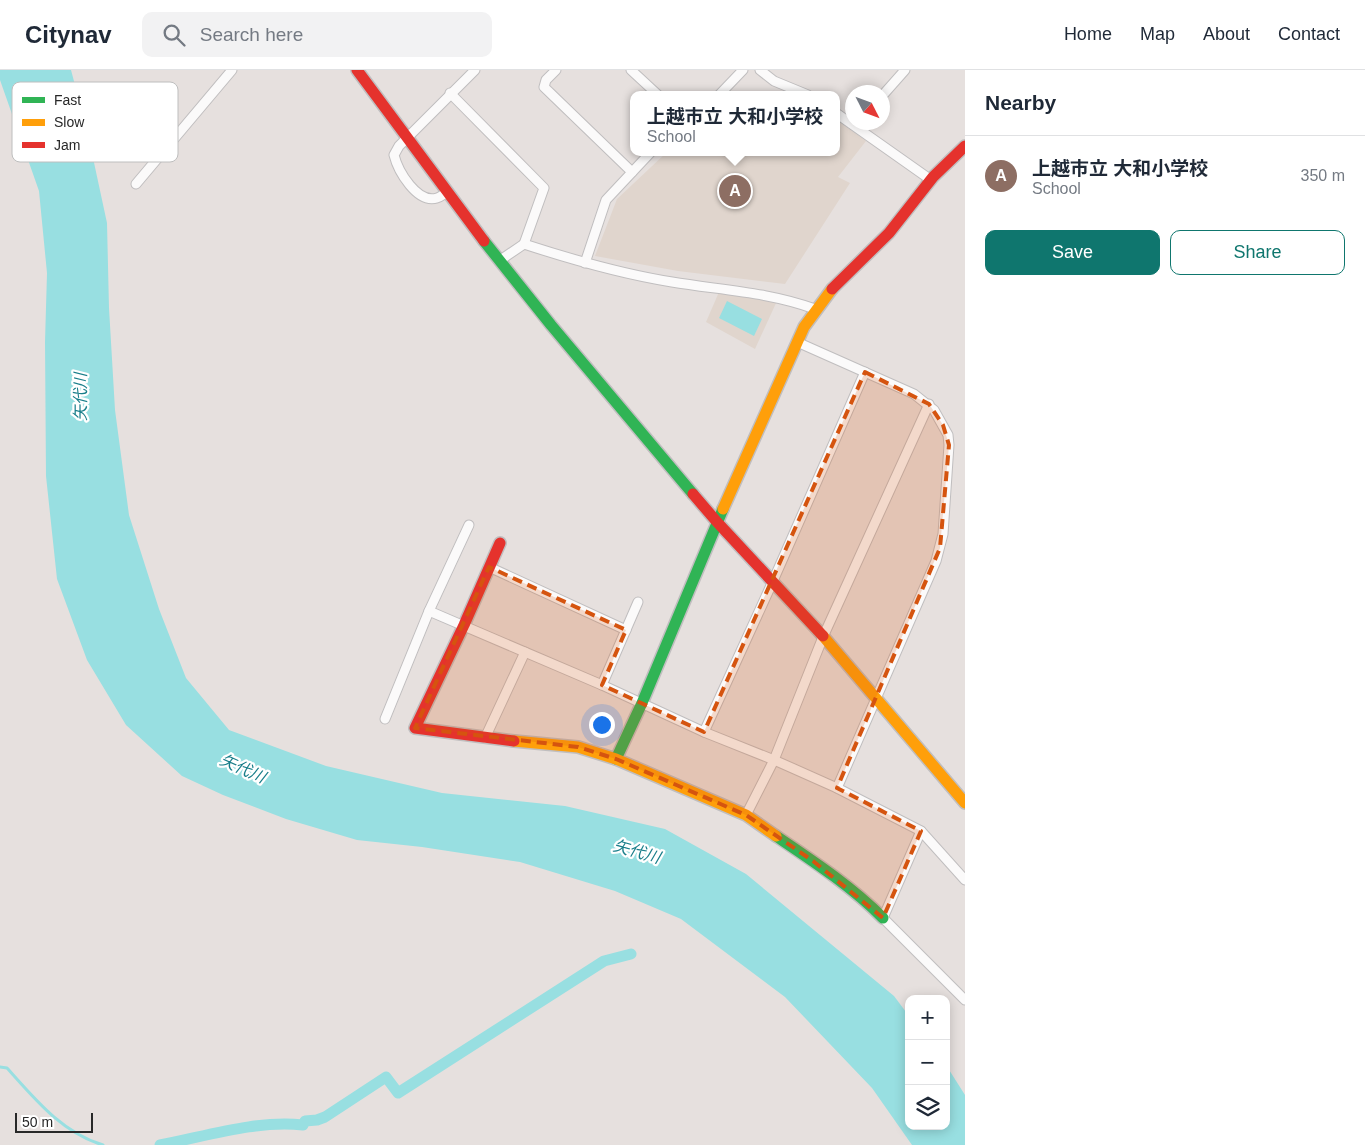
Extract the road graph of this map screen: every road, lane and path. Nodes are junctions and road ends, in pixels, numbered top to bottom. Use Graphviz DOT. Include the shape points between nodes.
graph roads {
  1 [pos="232,70"];
  2 [pos="357,70"];
  3 [pos="475,70"];
  4 [pos="556,70"];
  5 [pos="631,70"];
  6 [pos="743,70"];
  7 [pos="760,70"];
  8 [pos="905,70"];
  9 [pos="890,87"];
  10 [pos="654,91"];
  11 [pos="723,91"];
  12 [pos="798,91"];
  13 [pos="450,93"];
  14 [pos="865,130"];
  15 [pos="178,134"];
  16 [pos="408,137"];
  17 [pos="965,146"];
  18 [pos="647,156"];
  19 [pos="155,162"];
  20 [pos="632,172"];
  21 [pos="930,180"];
  22 [pos="136,184"];
  23 [pos="448,192"];
  24 [pos="524,244"];
  25 [pos="499,261"];
  26 [pos="585,264"];
  27 [pos="815,309"];
  28 [pos="797,342"];
  29 [pos="865,372"];
  30 [pos="929,404"];
  31 [pos="717,522"];
  32 [pos="469,525"];
  33 [pos="500,543"];
  34 [pos="489,567"];
  35 [pos="773,581"];
  36 [pos="638,602"];
  37 [pos="429,611"];
  38 [pos="464,625"];
  39 [pos="626,630"];
  40 [pos="823,637"];
  41 [pos="525,652"];
  42 [pos="602,685"];
  43 [pos="876,700"];
  44 [pos="642,703"];
  45 [pos="384,719"];
  46 [pos="704,732"];
  47 [pos="485,738"];
  48 [pos="616,759"];
  49 [pos="774,760"];
  50 [pos="837,788"];
  51 [pos="965,802"];
  52 [pos="746,815"];
  53 [pos="921,831"];
  54 [pos="965,880"];
  55 [pos="883,918"];
  56 [pos="965,1000"];
  1 -- 15 [label="street"];
  2 -- 16 [label="street"];
  3 -- 13 [label="street"];
  4 -- 20 [label="street" via="544,87"];
  5 -- 10 [label="street"];
  6 -- 11 [label="street"];
  7 -- 12 [label="street" via="774,81"];
  8 -- 9 [label="street"];
  13 -- 16 [label="street"];
  13 -- 24 [label="street" via="544,188"];
  14 -- 21 [label="street"];
  16 -- 23 [label="street"];
  16 -- 23 [label="street" via="394,155 407,180 419,194 428,198 437,198"];
  17 -- 21 [label="street"];
  18 -- 20 [label="street"];
  19 -- 22 [label="street"];
  20 -- 26 [label="street" via="606,200"];
  21 -- 27 [label="street" via="907,213"];
  23 -- 25 [label="street"];
  24 -- 25 [label="street"];
  24 -- 26 [label="street"];
  25 -- 31 [label="street"];
  26 -- 27 [label="street" via="671,282 772,296"];
  27 -- 28 [label="street"];
  28 -- 29 [label="street"];
  28 -- 31 [label="street"];
  29 -- 30 [label="street"];
  29 -- 35 [label="street"];
  30 -- 40 [label="street"];
  30 -- 43 [label="street" via="943,425 949,444 943,534 936,561"];
  31 -- 35 [label="street"];
  31 -- 44 [label="street"];
  32 -- 37 [label="street"];
  33 -- 34 [label="street"];
  34 -- 38 [label="street"];
  34 -- 39 [label="street"];
  35 -- 40 [label="street"];
  35 -- 46 [label="street"];
  36 -- 39 [label="street"];
  37 -- 38 [label="street"];
  37 -- 45 [label="street"];
  38 -- 41 [label="street"];
  38 -- 47 [label="street" via="415,728"];
  39 -- 42 [label="street"];
  40 -- 43 [label="street"];
  40 -- 49 [label="street"];
  41 -- 42 [label="street"];
  41 -- 47 [label="street"];
  42 -- 44 [label="street"];
  43 -- 50 [label="street"];
  43 -- 51 [label="street"];
  44 -- 46 [label="street"];
  44 -- 48 [label="street"];
  46 -- 49 [label="street"];
  47 -- 48 [label="street" via="578,747"];
  48 -- 52 [label="street"];
  49 -- 50 [label="street"];
  49 -- 52 [label="street"];
  50 -- 53 [label="street"];
  52 -- 55 [label="street" via="813,861"];
  53 -- 54 [label="street"];
  53 -- 55 [label="street"];
  55 -- 56 [label="street"];
}
